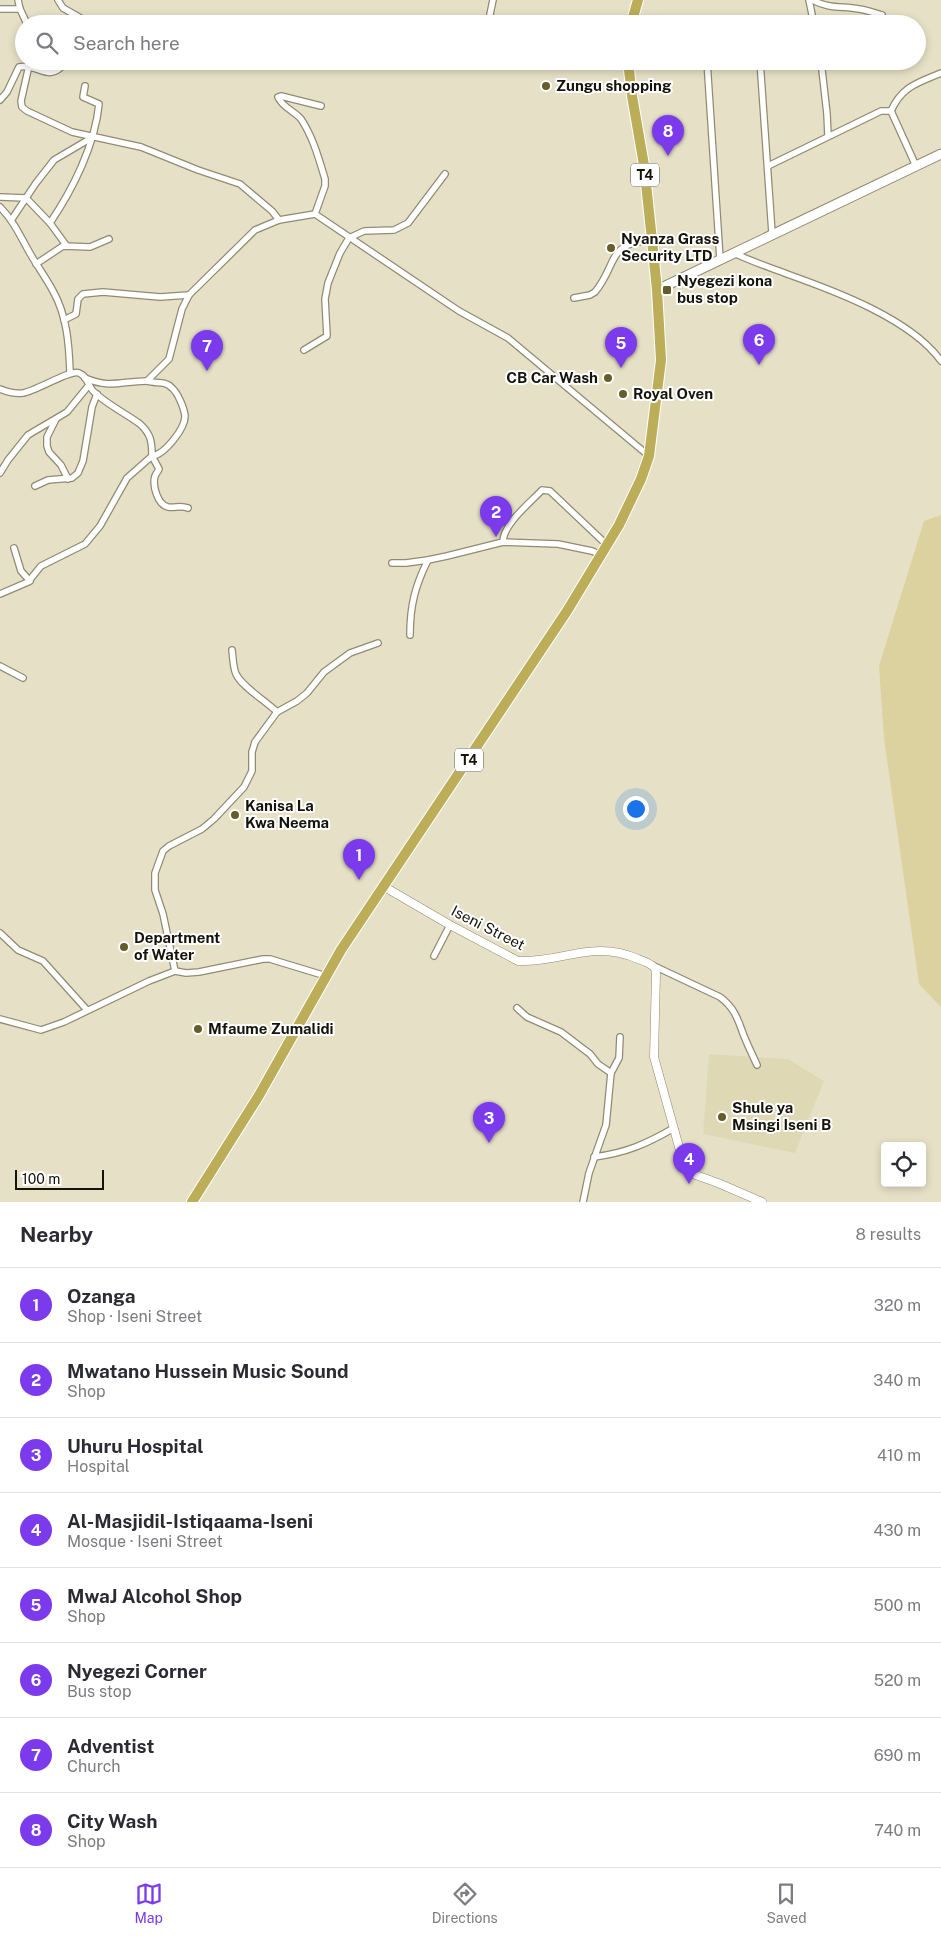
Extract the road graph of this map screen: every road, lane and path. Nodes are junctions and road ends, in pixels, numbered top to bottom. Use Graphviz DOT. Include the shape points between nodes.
graph roads {
  1 [pos="18,0"];
  2 [pos="58,0"];
  3 [pos="493,0"];
  4 [pos="638,0"];
  5 [pos="811,0"];
  6 [pos="0,9"];
  7 [pos="20,9"];
  8 [pos="23,15"];
  9 [pos="75,15"];
  10 [pos="490,15"];
  11 [pos="634,15"];
  12 [pos="813,15"];
  13 [pos="882,15"];
  14 [pos="17,70"];
  15 [pos="28,70"];
  16 [pos="43,70"];
  17 [pos="58,70"];
  18 [pos="629,70"];
  19 [pos="708,70"];
  20 [pos="761,70"];
  21 [pos="822,70"];
  22 [pos="941,73"];
  23 [pos="85,86"];
  24 [pos="1,96"];
  25 [pos="321,106"];
  26 [pos="891,111"];
  27 [pos="93,136"];
  28 [pos="828,136"];
  29 [pos="941,154"];
  30 [pos="768,166"];
  31 [pos="916,166"];
  32 [pos="445,174"];
  33 [pos="0,197"];
  34 [pos="26,198"];
  35 [pos="0,207"];
  36 [pos="315,214"];
  37 [pos="12,219"];
  38 [pos="279,220"];
  39 [pos="50,223"];
  40 [pos="772,233"];
  41 [pos="349,238"];
  42 [pos="109,239"];
  43 [pos="652,240"];
  44 [pos="66,245"];
  45 [pos="734,253"];
  46 [pos="720,258"];
  47 [pos="36,264"];
  48 [pos="657,290"];
  49 [pos="189,295"];
  50 [pos="574,298"];
  51 [pos="64,320"];
  52 [pos="304,350"];
  53 [pos="941,361"];
  54 [pos="70,372"];
  55 [pos="86,378"];
  56 [pos="147,381"];
  57 [pos="88,385"];
  58 [pos="0,390"];
  59 [pos="97,394"];
  60 [pos="56,419"];
  61 [pos="152,456"];
  62 [pos="649,456"];
  63 [pos="0,473"];
  64 [pos="68,479"];
  65 [pos="34,486"];
  66 [pos="188,508"];
  67 [pos="503,542"];
  68 [pos="607,545"];
  69 [pos="14,548"];
  70 [pos="601,555"];
  71 [pos="428,560"];
  72 [pos="392,563"];
  73 [pos="30,581"];
  74 [pos="0,594"];
  75 [pos="410,635"];
  76 [pos="378,643"];
  77 [pos="232,650"];
  78 [pos="0,666"];
  79 [pos="23,678"];
  80 [pos="277,712"];
  81 [pos="383,886"];
  82 [pos="450,925"];
  83 [pos="0,934"];
  84 [pos="434,956"];
  85 [pos="652,965"];
  86 [pos="175,971"];
  87 [pos="326,976"];
  88 [pos="517,1008"];
  89 [pos="87,1010"];
  90 [pos="0,1018"];
  91 [pos="620,1037"];
  92 [pos="757,1065"];
  93 [pos="611,1073"];
  94 [pos="674,1128"];
  95 [pos="594,1157"];
  96 [pos="759,1201"];
  97 [pos="192,1202"];
  98 [pos="583,1202"];
  1 -- 7 [label="street"];
  2 -- 9 [label="street" via="63,8"];
  3 -- 10 [label="street"];
  4 -- 11 [label="highway"];
  5 -- 12 [label="street"];
  5 -- 13 [label="street" via="824,6 858,8"];
  6 -- 7 [label="street"];
  7 -- 8 [label="street"];
  14 -- 24 [label="street"];
  15 -- 27 [label="street" via="21,98 22,107 69,131"];
  16 -- 17 [label="street" via="50,73"];
  18 -- 43 [label="highway, T4"];
  19 -- 46 [label="street"];
  20 -- 30 [label="street"];
  21 -- 28 [label="street"];
  22 -- 26 [label="street" via="898,96"];
  23 -- 27 [label="street" via="83,97 99,104"];
  25 -- 36 [label="street" via="278,97 306,129 325,179"];
  26 -- 28 [label="street" via="882,110"];
  26 -- 31 [label="street"];
  27 -- 34 [label="street" via="54,160"];
  27 -- 38 [label="street" via="141,147 240,184"];
  27 -- 39 [label="street" via="61,207"];
  28 -- 30 [label="street"];
  29 -- 31 [label="main road"];
  30 -- 40 [label="street"];
  31 -- 40 [label="main road"];
  32 -- 41 [label="street" via="408,223 394,230 364,231"];
  33 -- 34 [label="street"];
  34 -- 37 [label="street"];
  34 -- 39 [label="street"];
  35 -- 37 [label="street"];
  36 -- 38 [label="street"];
  36 -- 41 [label="street"];
  37 -- 47 [label="street"];
  38 -- 49 [label="street" via="255,230"];
  39 -- 44 [label="street"];
  40 -- 45 [label="main road"];
  41 -- 52 [label="street" via="328,283 327,336"];
  41 -- 62 [label="street" via="459,312 508,338"];
  42 -- 44 [label="street" via="90,247"];
  43 -- 48 [label="highway, T4"];
  43 -- 50 [label="street" via="637,241 620,249 595,292"];
  44 -- 47 [label="street"];
  45 -- 46 [label="main road"];
  45 -- 53 [label="street" via="895,321 920,337"];
  46 -- 48 [label="main road"];
  47 -- 51 [label="street" via="53,290"];
  48 -- 62 [label="highway, T4" via="660,360"];
  49 -- 51 [label="street" via="82,294 76,314"];
  49 -- 56 [label="street" via="182,309 169,359"];
  51 -- 54 [label="street"];
  54 -- 55 [label="street" via="78,372"];
  54 -- 58 [label="street" via="22,393"];
  55 -- 56 [label="street" via="106,385"];
  55 -- 57 [label="street"];
  56 -- 61 [label="street" via="171,387 185,417 169,447"];
  57 -- 59 [label="street"];
  57 -- 60 [label="street" via="67,412"];
  59 -- 61 [label="street" via="147,430 152,440"];
  59 -- 64 [label="street" via="82,467 77,475"];
  60 -- 63 [label="street" via="28,435"];
  60 -- 64 [label="street" via="47,437 47,448"];
  61 -- 66 [label="street" via="159,469 155,482 162,504"];
  61 -- 73 [label="street" via="127,478 100,526 87,542 41,566"];
  62 -- 68 [label="highway, T4" via="620,525"];
  64 -- 65 [label="street" via="45,480"];
  67 -- 68 [label="street" via="508,525 546,489"];
  67 -- 70 [label="street" via="558,544"];
  67 -- 71 [label="street"];
  68 -- 70 [label="highway, T4"];
  69 -- 73 [label="street" via="22,572"];
  70 -- 81 [label="highway, T4" via="562,619"];
  71 -- 72 [label="street"];
  71 -- 75 [label="street" via="412,599"];
  73 -- 74 [label="street"];
  76 -- 80 [label="street" via="350,653 324,672 302,697"];
  77 -- 80 [label="street" via="239,678"];
  78 -- 79 [label="street"];
  80 -- 86 [label="street" via="255,742 252,771 244,787 214,819 202,829 168,846 160,858 155,873 155,890"];
  81 -- 82 [label="street, Iseni Street"];
  81 -- 87 [label="highway, T4"];
  82 -- 84 [label="street"];
  82 -- 85 [label="street, Iseni Street" via="518,961 602,950 632,956"];
  83 -- 89 [label="street" via="18,950 44,961"];
  85 -- 92 [label="street" via="730,1004"];
  85 -- 94 [label="street" via="656,974 654,1057"];
  86 -- 87 [label="street" via="199,972 270,959"];
  86 -- 89 [label="street"];
  87 -- 97 [label="highway, T4" via="258,1097"];
  88 -- 93 [label="street" via="527,1017 561,1032"];
  89 -- 90 [label="street" via="41,1030"];
  91 -- 93 [label="street" via="619,1058"];
  93 -- 95 [label="street" via="606,1125"];
  94 -- 95 [label="street" via="620,1154"];
  94 -- 96 [label="street" via="688,1170"];
  95 -- 98 [label="street"];
}
